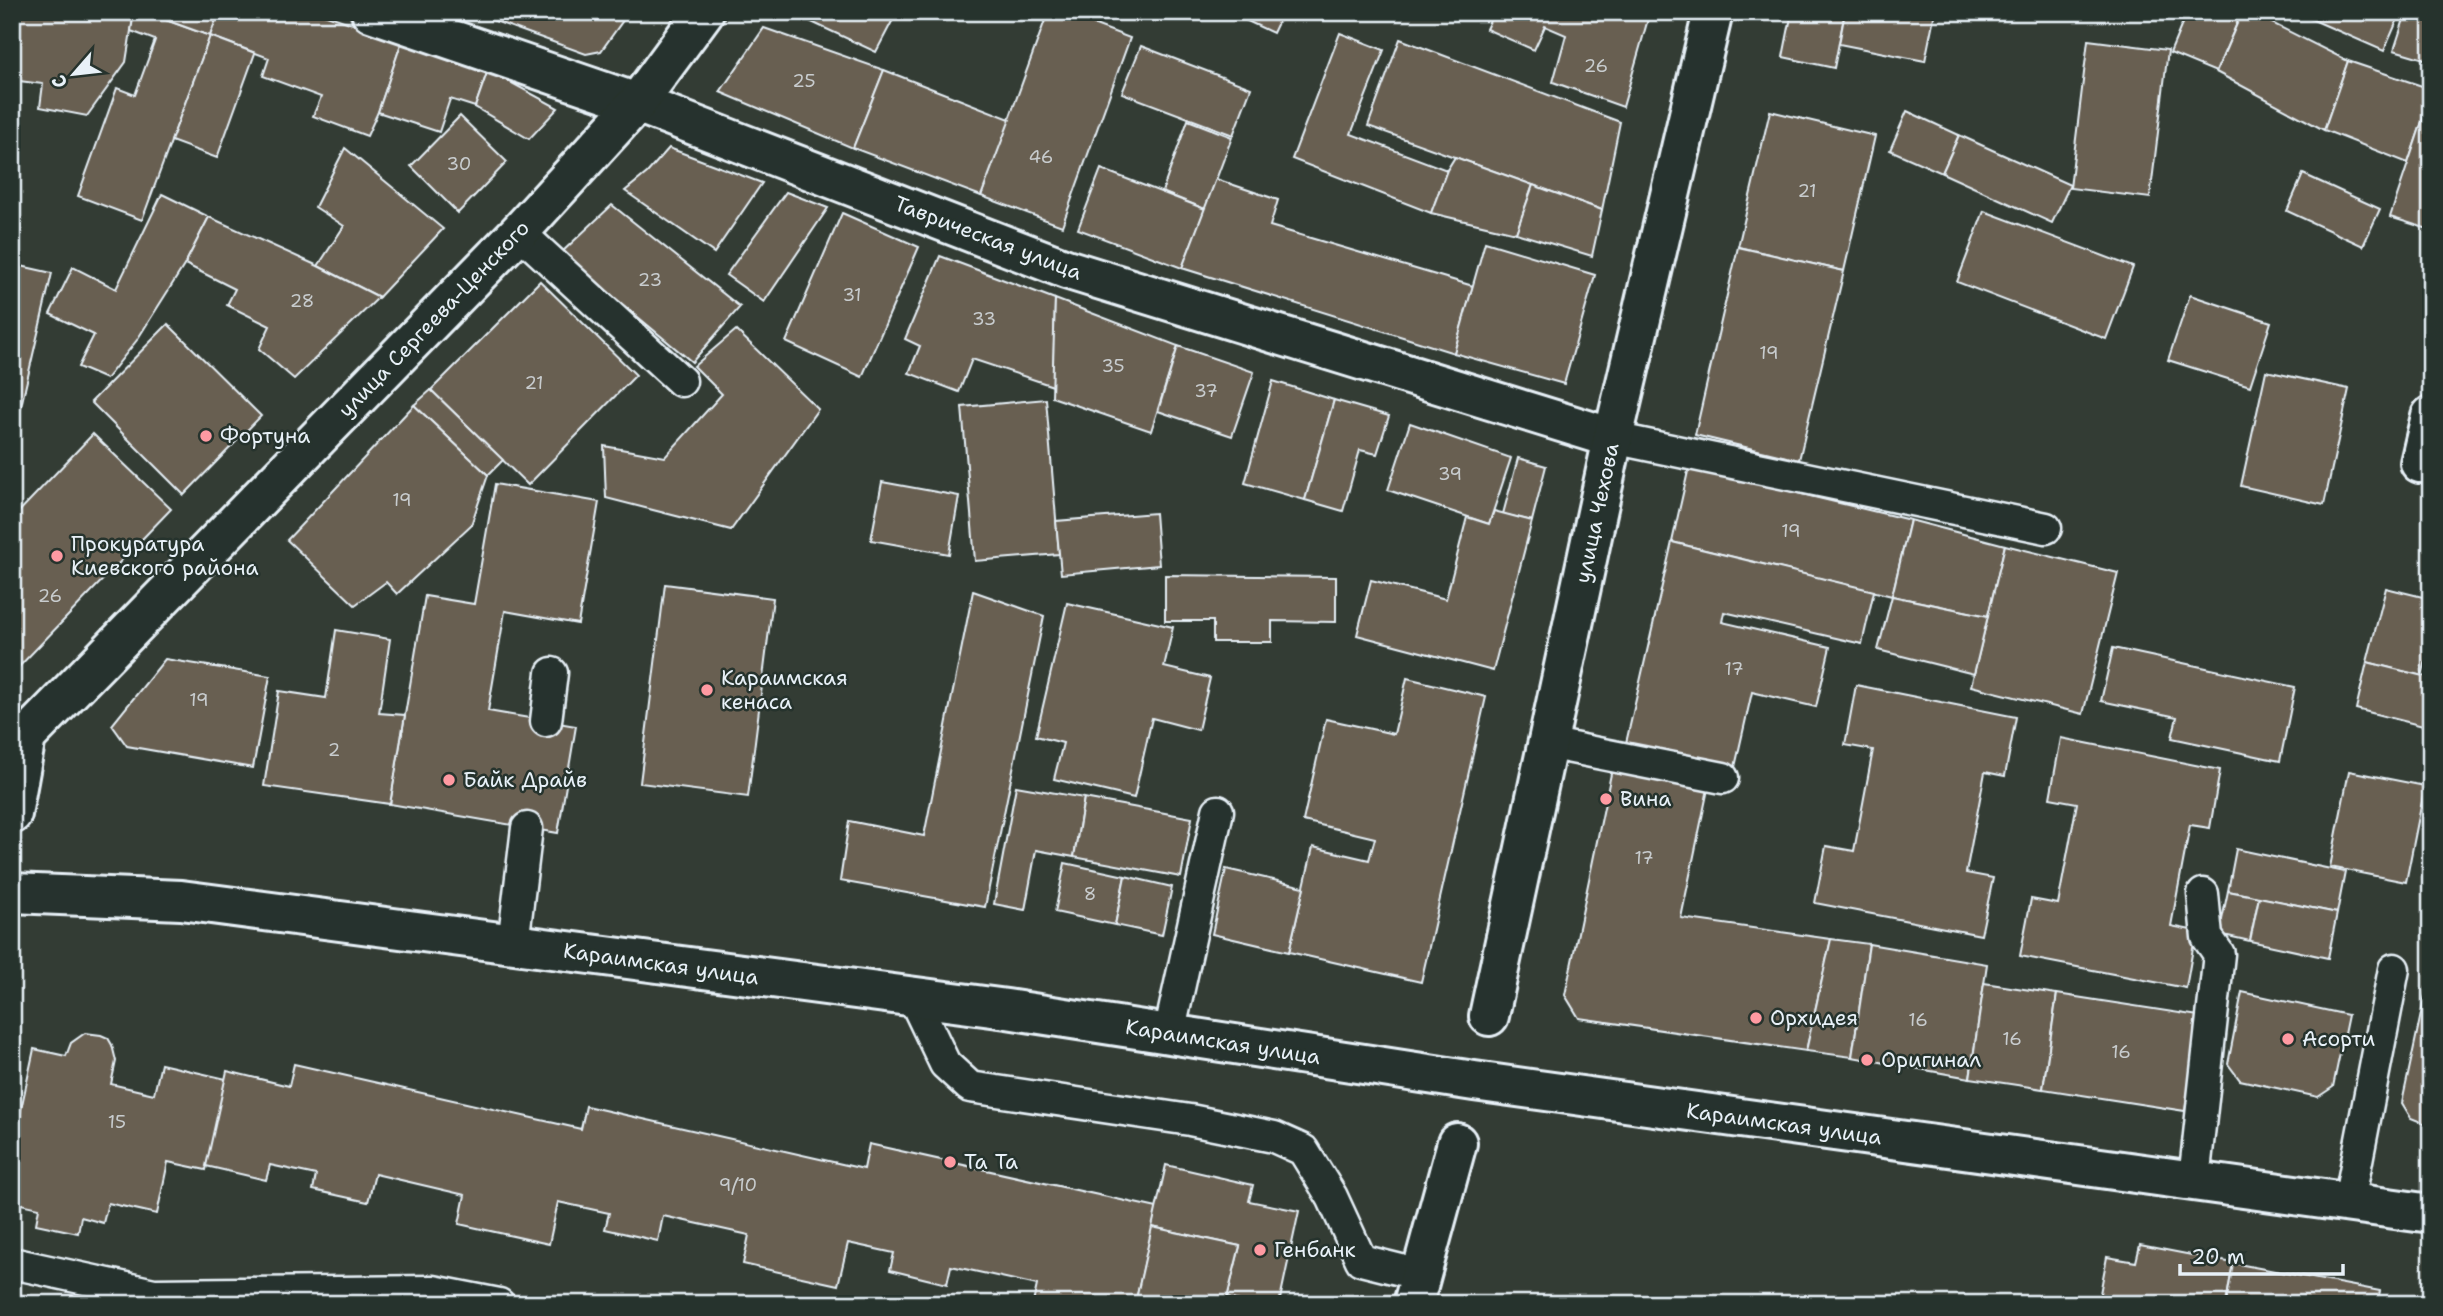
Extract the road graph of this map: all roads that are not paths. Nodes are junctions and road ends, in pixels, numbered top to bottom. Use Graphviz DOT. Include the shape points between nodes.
graph roads {
  1 [pos="371,12"];
  2 [pos="704,12"];
  3 [pos="1713,12"];
  4 [pos="637,103"];
  5 [pos="519,232"];
  6 [pos="681,381"];
  7 [pos="2431,415"];
  8 [pos="1613,438"];
  9 [pos="2420,463"];
  10 [pos="2046,528"];
  11 [pos="552,673"];
  12 [pos="546,722"];
  13 [pos="19,732"];
  14 [pos="1547,743"];
  15 [pos="1723,778"];
  16 [pos="1218,811"];
  17 [pos="12,814"];
  18 [pos="527,828"];
  19 [pos="12,893"];
  20 [pos="2203,894"];
  21 [pos="513,944"];
  22 [pos="2394,969"];
  23 [pos="913,997"];
  24 [pos="1489,1016"];
  25 [pos="1169,1034"];
  26 [pos="1457,1143"];
  27 [pos="2194,1181"];
  28 [pos="2348,1202"];
  29 [pos="2431,1214"];
  30 [pos="12,1263"];
  31 [pos="1417,1289"];
  32 [pos="499,1304"];
  1 -- 4 [label="main road, Таврическая улица"];
  2 -- 4 [label="main road, улица Сергеева-Ценского"];
  3 -- 8 [label="main road, улица Чехова"];
  4 -- 5 [label="main road, улица Сергеева-Ценского"];
  4 -- 8 [label="main road, Таврическая улица" via="1066,269"];
  5 -- 6 [label="lane"];
  5 -- 13 [label="main road, улица Сергеева-Ценского"];
  7 -- 9 [label="main road"];
  8 -- 10 [label="lane"];
  8 -- 14 [label="main road, улица Чехова"];
  11 -- 12 [label="lane"];
  13 -- 17 [label="main road, улица Сергеева-Ценского"];
  14 -- 15 [label="lane"];
  14 -- 24 [label="main road, улица Чехова"];
  16 -- 25 [label="lane"];
  18 -- 21 [label="lane"];
  19 -- 21 [label="main road, Караимская улица" via="181,900"];
  20 -- 27 [label="lane" via="2207,937 2219,954"];
  21 -- 23 [label="main road, Караимская улица"];
  22 -- 28 [label="lane"];
  23 -- 25 [label="main road, Караимская улица"];
  23 -- 31 [label="lane" via="945,1064 970,1087 1190,1120 1274,1137 1303,1150 1361,1260"];
  25 -- 27 [label="main road, Караимская улица"];
  26 -- 31 [label="main road"];
  27 -- 28 [label="main road, Караимская улица"];
  28 -- 29 [label="main road, Караимская улица"];
  30 -- 32 [label="lane" via="154,1294 433,1291"];
}
